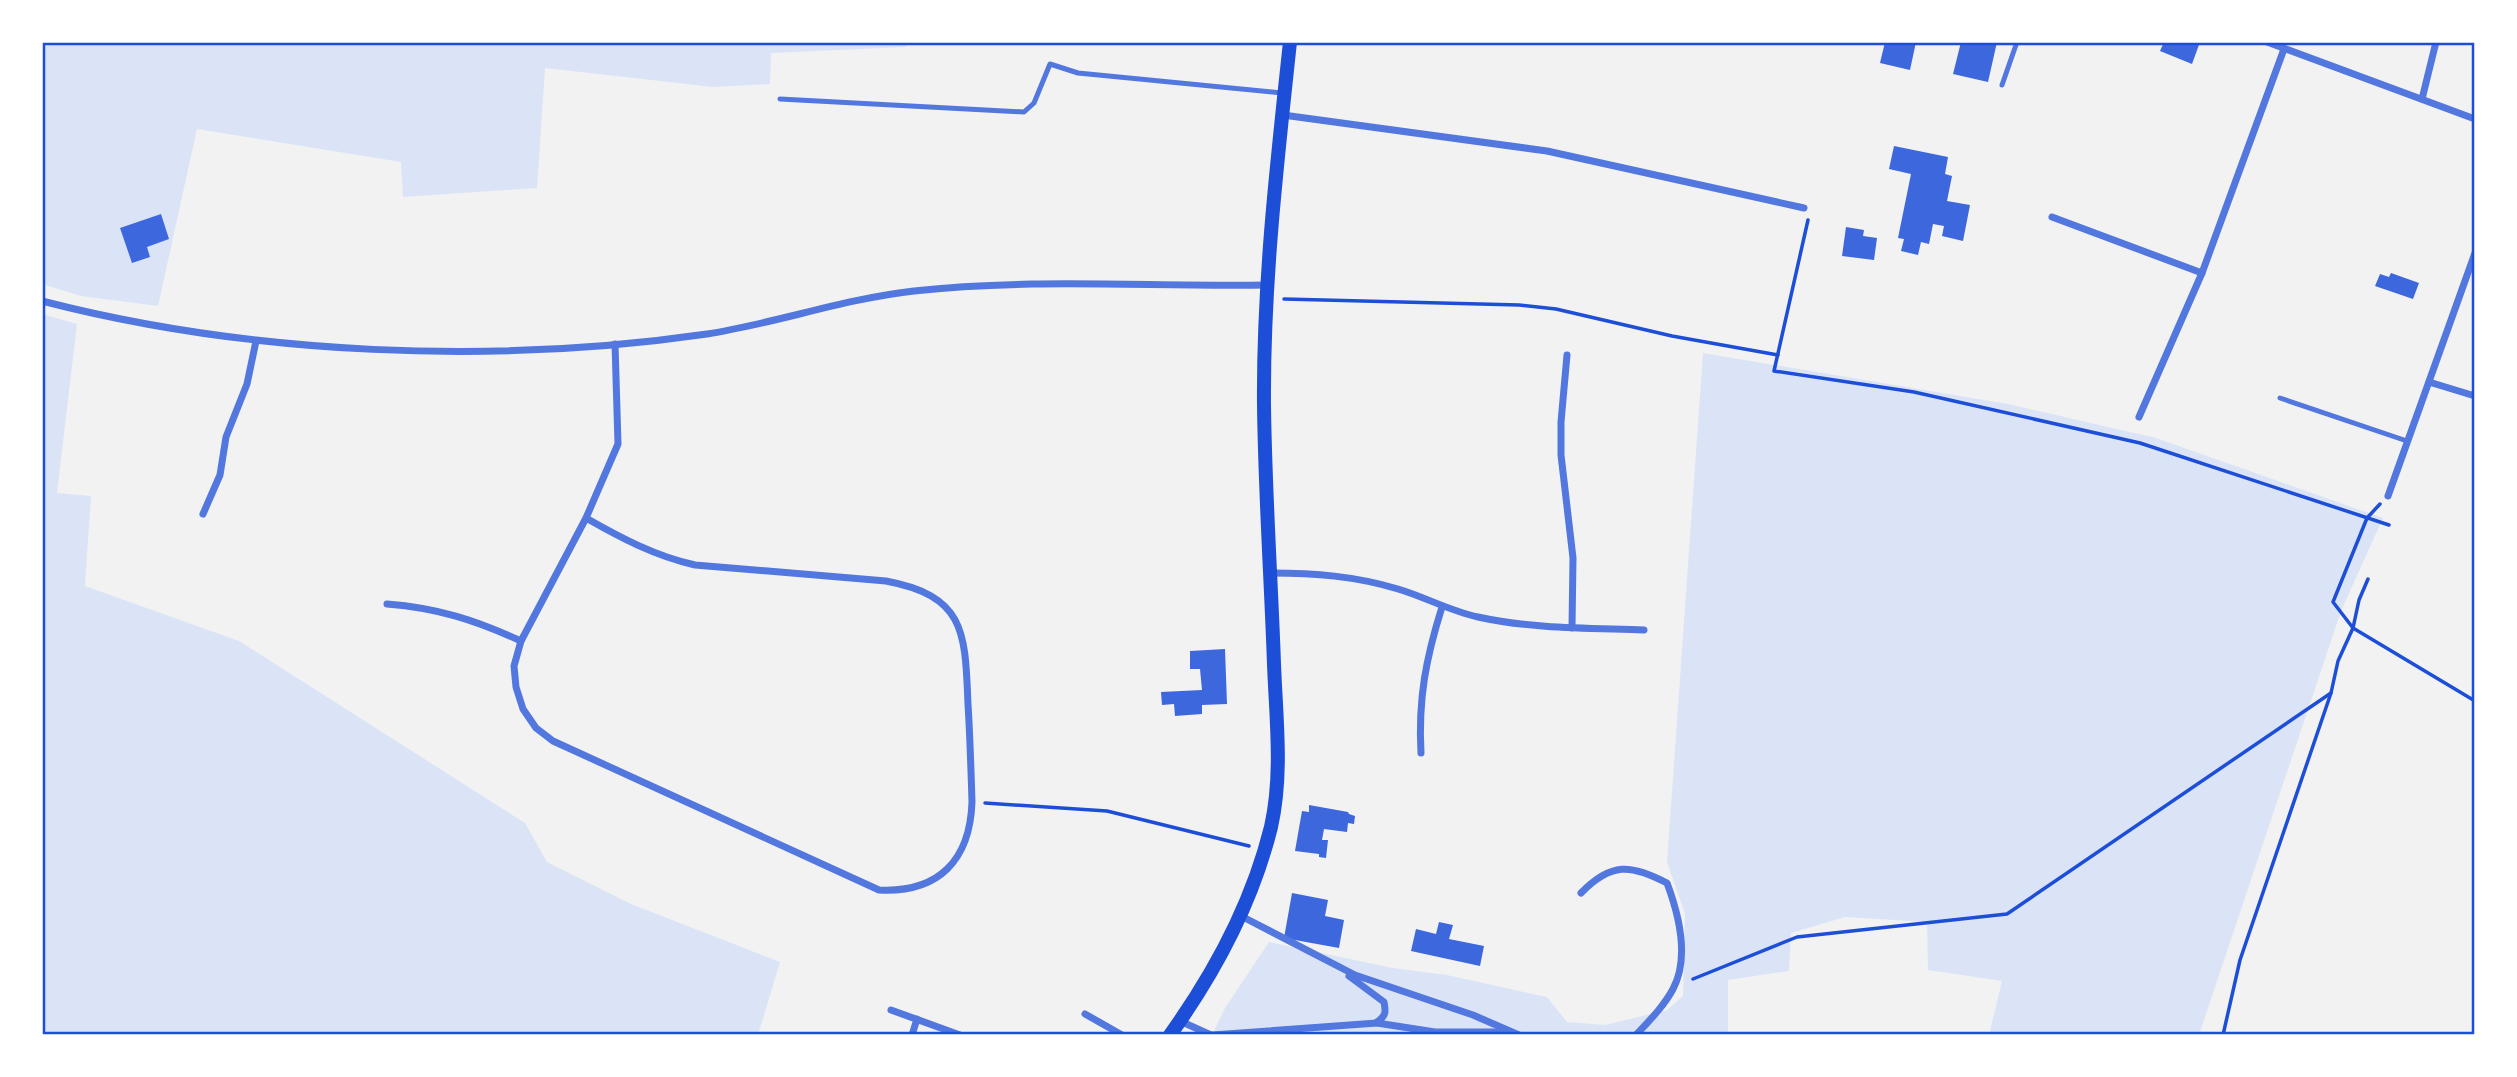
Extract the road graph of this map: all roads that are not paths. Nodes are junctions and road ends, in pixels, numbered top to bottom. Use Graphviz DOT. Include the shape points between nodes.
graph roads {
  1 [pos="1290,42"];
  2 [pos="2017,42"];
  3 [pos="2267,42"];
  4 [pos="2436,42"];
  5 [pos="2284,49"];
  6 [pos="2002,85"];
  7 [pos="1285,93"];
  8 [pos="780,99"];
  9 [pos="2422,99"];
  10 [pos="1282,115"];
  11 [pos="2475,119"];
  12 [pos="1804,208"];
  13 [pos="2052,218"];
  14 [pos="2475,253"];
  15 [pos="2202,273"];
  16 [pos="1267,285"];
  17 [pos="42,301"];
  18 [pos="256,341"];
  19 [pos="615,344"];
  20 [pos="1567,355"];
  21 [pos="2429,382"];
  22 [pos="2475,396"];
  23 [pos="2280,398"];
  24 [pos="2139,417"];
  25 [pos="2407,441"];
  26 [pos="2388,496"];
  27 [pos="203,514"];
  28 [pos="586,518"];
  29 [pos="1270,573"];
  30 [pos="387,604"];
  31 [pos="1442,607"];
  32 [pos="1572,628"];
  33 [pos="1644,630"];
  34 [pos="521,640"];
  35 [pos="1421,753"];
  36 [pos="1581,893"];
  37 [pos="1241,916"];
  38 [pos="1331,964"];
  39 [pos="891,1010"];
  40 [pos="1085,1014"];
  41 [pos="917,1020"];
  42 [pos="1180,1021"];
  43 [pos="1377,1023"];
  44 [pos="1515,1034"];
  45 [pos="912,1035"];
  46 [pos="960,1035"];
  47 [pos="1122,1035"];
  48 [pos="1170,1035"];
  49 [pos="1212,1035"];
  50 [pos="1636,1035"];
  1 -- 7 [label="main road"];
  2 -- 6 [label="lane"];
  3 -- 5 [label="street"];
  4 -- 9 [label="street"];
  5 -- 9 [label="street"];
  5 -- 15 [label="street"];
  7 -- 8 [label="lane" via="1078,73 1050,64 1034,103 1024,113"];
  7 -- 10 [label="main road"];
  9 -- 11 [label="street"];
  10 -- 12 [label="street" via="1547,151"];
  10 -- 16 [label="main road"];
  13 -- 15 [label="street"];
  14 -- 21 [label="street"];
  15 -- 24 [label="street"];
  16 -- 19 [label="street" via="913,291 711,333"];
  16 -- 29 [label="main road" via="1264,397"];
  17 -- 18 [label="street" via="166,328"];
  18 -- 19 [label="street" via="431,350"];
  18 -- 27 [label="street" via="247,384 226,437 220,475"];
  19 -- 28 [label="street" via="618,444"];
  20 -- 32 [label="street" via="1561,455 1573,558"];
  21 -- 22 [label="street"];
  21 -- 25 [label="street"];
  23 -- 25 [label="lane"];
  25 -- 26 [label="street"];
  28 -- 34 [label="street"];
  28 -- 34 [label="street" via="668,559 886,580 911,585 943,604 954,616 966,648 972,802 965,845 953,864 919,887 879,890 553,741 536,728 516,687 514,666"];
  29 -- 31 [label="street" via="1357,578"];
  29 -- 37 [label="main road" via="1278,771 1264,849"];
  30 -- 34 [label="street" via="456,614"];
  31 -- 32 [label="street" via="1522,625"];
  31 -- 35 [label="street" via="1422,684"];
  32 -- 33 [label="street"];
  36 -- 50 [label="street" via="1595,879 1619,868 1647,872 1667,883 1680,923 1680,969 1668,998"];
  37 -- 38 [label="street"];
  37 -- 42 [label="main road" via="1219,962"];
  38 -- 43 [label="street" via="1384,1002 1384,1018"];
  38 -- 44 [label="street"];
  39 -- 41 [label="street"];
  40 -- 47 [label="street"];
  41 -- 45 [label="street"];
  41 -- 46 [label="street"];
  42 -- 48 [label="main road"];
  42 -- 49 [label="street"];
  43 -- 44 [label="street" via="1435,1032"];
  43 -- 49 [label="street"];
}
